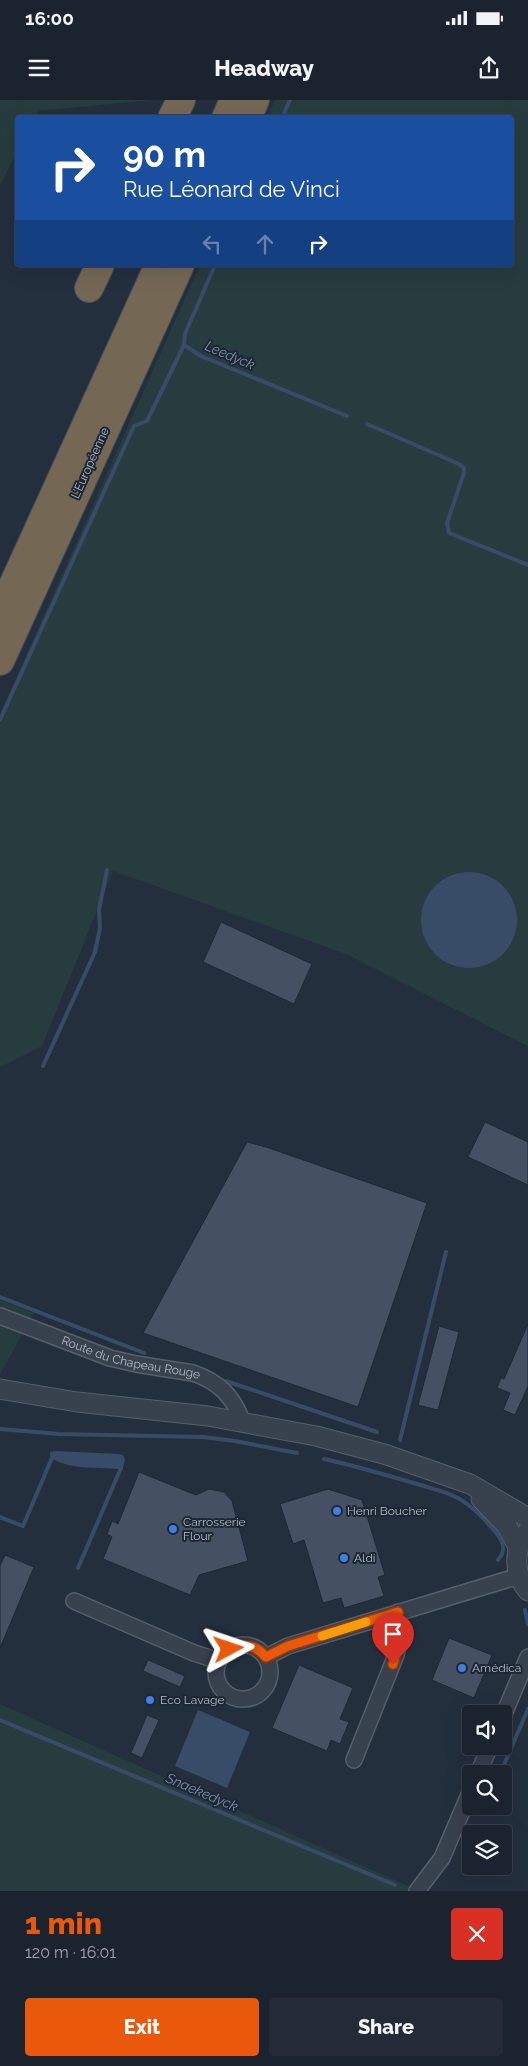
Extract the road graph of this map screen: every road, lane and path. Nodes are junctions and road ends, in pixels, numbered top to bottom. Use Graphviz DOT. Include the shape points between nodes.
graph roads {
  1 [pos="182,100"];
  2 [pos="234,100"];
  3 [pos="255,100"];
  4 [pos="174,115"];
  5 [pos="227,115"];
  6 [pos="248,115"];
  7 [pos="158,267"];
  8 [pos="179,267"];
  9 [pos="0,614"];
  10 [pos="0,661"];
  11 [pos="0,1316"];
  12 [pos="0,1389"];
  13 [pos="242,1421"];
  14 [pos="452,1478"];
  15 [pos="528,1518"];
  16 [pos="528,1531"];
  17 [pos="518,1547"];
  18 [pos="523,1584"];
  19 [pos="74,1601"];
  20 [pos="398,1612"];
  21 [pos="266,1657"];
  22 [pos="528,1657"];
  23 [pos="219,1661"];
  24 [pos="508,1705"];
  25 [pos="354,1760"];
  26 [pos="462,1811"];
  27 [pos="417,1891"];
  1 -- 4 [label="highway"];
  2 -- 5 [label="highway"];
  3 -- 6 [label="highway"];
  7 -- 9 [label="highway, L'Européenne"];
  8 -- 10 [label="highway, L'Européenne"];
  11 -- 13 [label="street, Route du Chapeau Rouge" via="116,1360 198,1374 228,1395"];
  12 -- 13 [label="street" via="71,1401"];
  13 -- 14 [label="street" via="353,1446"];
  14 -- 15 [label="street" via="482,1490"];
  14 -- 17 [label="street" via="491,1508 510,1531"];
  16 -- 17 [label="street"];
  17 -- 18 [label="street" via="516,1562"];
  18 -- 20 [label="street"];
  19 -- 23 [label="street"];
  20 -- 21 [label="street" via="288,1646"];
  20 -- 25 [label="street" via="400,1638 396,1655"];
  21 -- 23 [label="street" via="255,1648 239,1645 227,1651"];
  21 -- 23 [label="street" via="270,1671 267,1685 259,1694 246,1699 231,1696 221,1686 217,1676"];
  22 -- 24 [label="street"];
  26 -- 27 [label="street" via="442,1858"];
}
